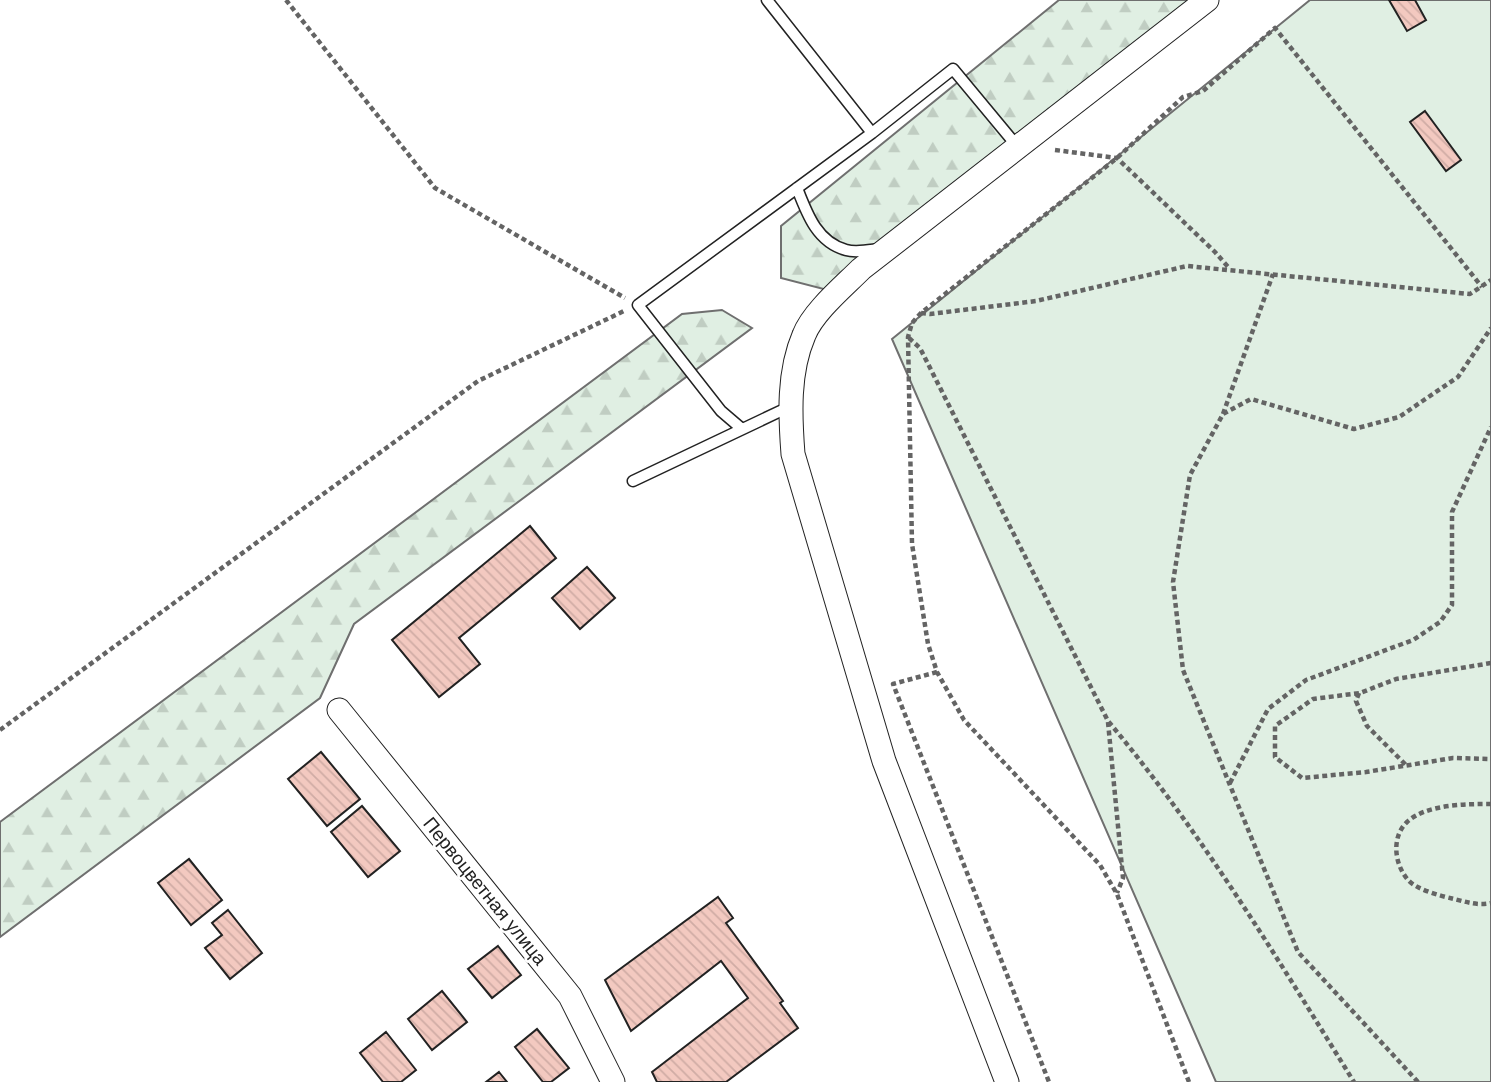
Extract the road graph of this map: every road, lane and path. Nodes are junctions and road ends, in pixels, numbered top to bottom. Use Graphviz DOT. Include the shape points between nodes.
graph roads {
  1 [pos="286,0"];
  2 [pos="767,0"];
  3 [pos="1208,0"];
  4 [pos="872,133"];
  5 [pos="1017,146"];
  6 [pos="1048,152"];
  7 [pos="1117,158"];
  8 [pos="797,188"];
  9 [pos="885,249"];
  10 [pos="1230,269"];
  11 [pos="1273,274"];
  12 [pos="1491,280"];
  13 [pos="1482,287"];
  14 [pos="638,305"];
  15 [pos="921,313"];
  16 [pos="1491,328"];
  17 [pos="908,337"];
  18 [pos="789,407"];
  19 [pos="1223,414"];
  20 [pos="1491,427"];
  21 [pos="742,429"];
  22 [pos="633,481"];
  23 [pos="1491,663"];
  24 [pos="937,672"];
  25 [pos="1360,693"];
  26 [pos="339,710"];
  27 [pos="1108,721"];
  28 [pos="0,730"];
  29 [pos="1491,760"];
  30 [pos="1406,765"];
  31 [pos="1230,783"];
  32 [pos="1491,804"];
  33 [pos="1116,894"];
  34 [pos="1491,903"];
  35 [pos="613,1082"];
  36 [pos="1007,1082"];
  37 [pos="1049,1082"];
  38 [pos="1189,1082"];
  39 [pos="1354,1082"];
  40 [pos="1418,1082"];
  1 -- 14 [label="path" via="435,188"];
  2 -- 4 [label="lane"];
  3 -- 5 [label="street"];
  4 -- 5 [label="lane" via="953,69"];
  4 -- 8 [label="lane"];
  5 -- 9 [label="street"];
  6 -- 7 [label="path" via="1058,149"];
  7 -- 10 [label="path"];
  7 -- 13 [label="path" via="1183,97 1203,91 1275,28"];
  7 -- 15 [label="path"];
  8 -- 9 [label="lane" via="810,222 825,239 848,251"];
  8 -- 14 [label="lane"];
  9 -- 18 [label="street" via="860,269 804,334"];
  10 -- 11 [label="path"];
  10 -- 15 [label="path" via="1187,266 1036,301"];
  11 -- 13 [label="path" via="1470,293"];
  11 -- 19 [label="path"];
  12 -- 13 [label="path"];
  14 -- 21 [label="lane" via="721,411"];
  14 -- 28 [label="path" via="478,381"];
  15 -- 17 [label="path"];
  16 -- 19 [label="path" via="1458,377 1399,417 1354,429 1251,399"];
  17 -- 24 [label="path" via="912,544"];
  17 -- 27 [label="path" via="920,348"];
  18 -- 21 [label="lane"];
  18 -- 36 [label="street" via="793,454 884,761"];
  19 -- 31 [label="path" via="1190,475 1173,582 1183,670"];
  20 -- 31 [label="path" via="1452,512 1452,605 1440,622 1413,640 1306,680 1268,709"];
  21 -- 22 [label="lane"];
  23 -- 25 [label="path" via="1396,679"];
  24 -- 33 [label="path" via="964,720 1100,865"];
  24 -- 37 [label="path" via="892,684"];
  25 -- 30 [label="path" via="1356,701 1367,726"];
  25 -- 30 [label="path" via="1313,699 1275,726 1275,757 1302,778"];
  26 -- 35 [label="street, Первоцветная улица" via="570,996"];
  27 -- 33 [label="path" via="1123,878"];
  27 -- 39 [label="path" via="1237,893"];
  29 -- 30 [label="path" via="1452,758"];
  31 -- 40 [label="path" via="1298,952"];
  32 -- 34 [label="path" via="1432,809 1408,821 1396,839 1397,862 1410,882 1440,896"];
  33 -- 38 [label="path"];
}
